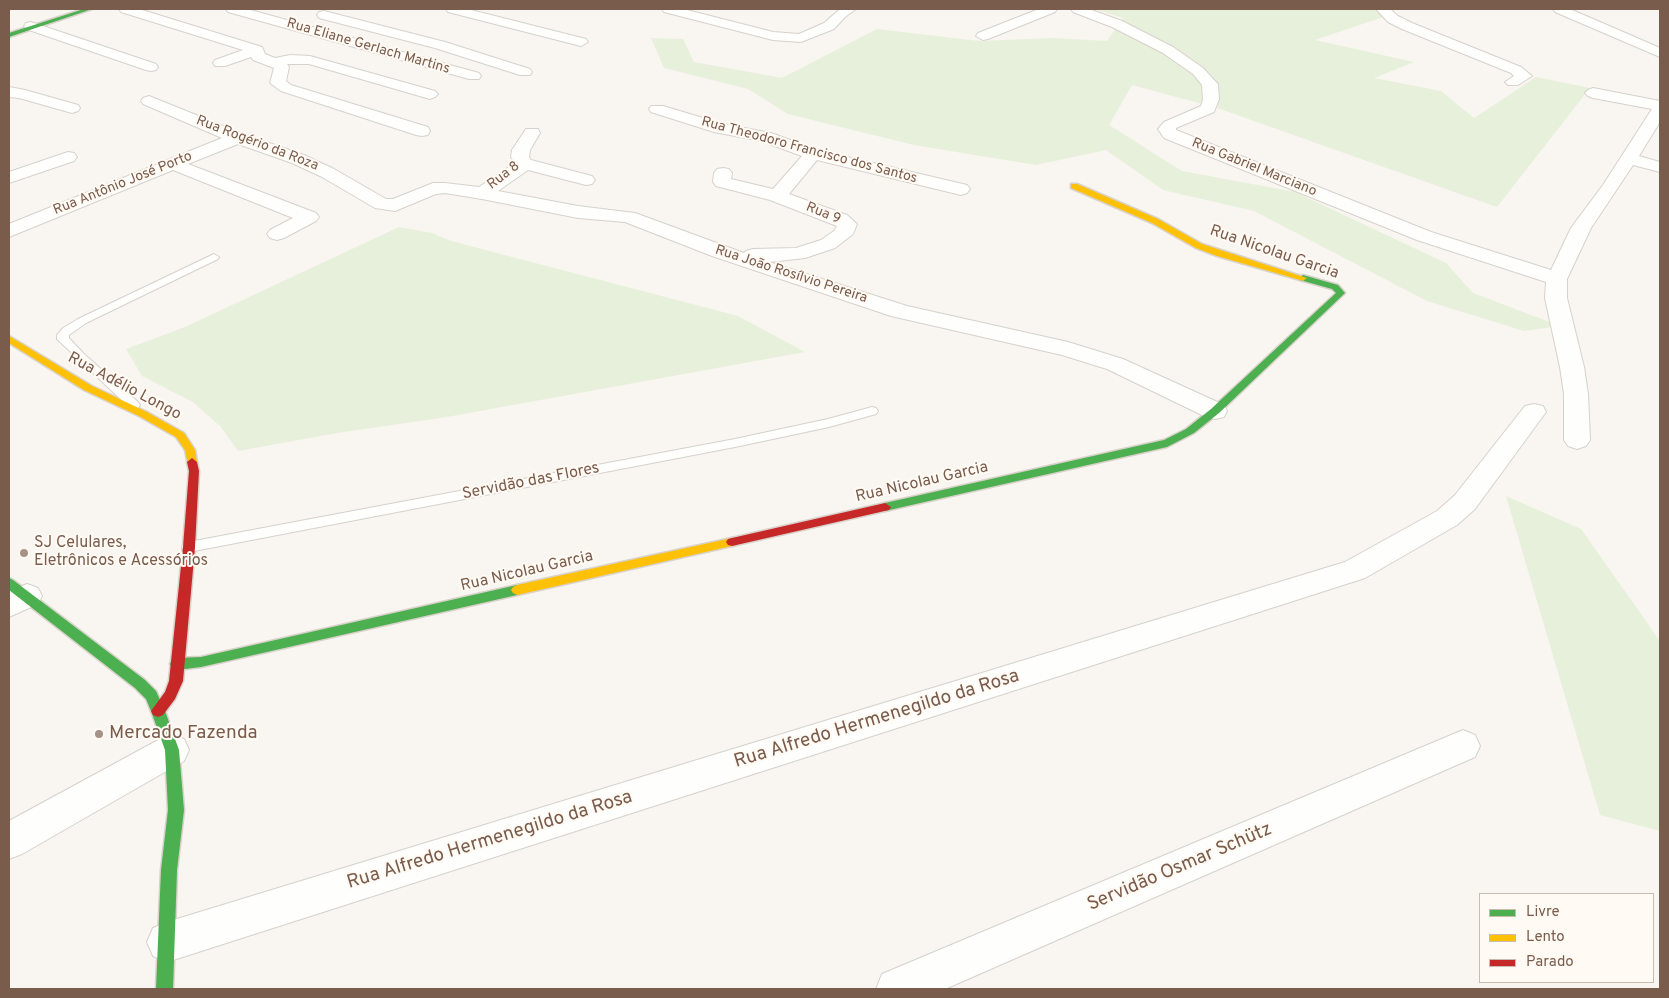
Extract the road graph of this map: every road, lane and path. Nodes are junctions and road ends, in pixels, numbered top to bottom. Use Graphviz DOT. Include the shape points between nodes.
graph roads {
  1 [pos="83,9"];
  2 [pos="126,9"];
  3 [pos="233,9"];
  4 [pos="453,9"];
  5 [pos="849,9"];
  6 [pos="1050,9"];
  7 [pos="1078,9"];
  8 [pos="1383,9"];
  9 [pos="1560,9"];
  10 [pos="672,10"];
  11 [pos="310,11"];
  12 [pos="506,22"];
  13 [pos="32,26"];
  14 [pos="481,31"];
  15 [pos="9,35"];
  16 [pos="983,36"];
  17 [pos="464,37"];
  18 [pos="581,42"];
  19 [pos="440,46"];
  20 [pos="257,50"];
  21 [pos="1660,53"];
  22 [pos="275,62"];
  23 [pos="220,63"];
  24 [pos="151,67"];
  25 [pos="525,72"];
  26 [pos="474,76"];
  27 [pos="1513,82"];
  28 [pos="9,92"];
  29 [pos="1593,93"];
  30 [pos="430,94"];
  31 [pos="149,101"];
  32 [pos="72,108"];
  33 [pos="1660,108"];
  34 [pos="657,109"];
  35 [pos="422,131"];
  36 [pos="532,133"];
  37 [pos="237,138"];
  38 [pos="813,154"];
  39 [pos="68,157"];
  40 [pos="1629,159"];
  41 [pos="172,164"];
  42 [pos="524,164"];
  43 [pos="1660,167"];
  44 [pos="722,173"];
  45 [pos="9,178"];
  46 [pos="586,180"];
  47 [pos="1074,186"];
  48 [pos="961,189"];
  49 [pos="363,192"];
  50 [pos="482,193"];
  51 [pos="777,196"];
  52 [pos="9,230"];
  53 [pos="277,234"];
  54 [pos="719,252"];
  55 [pos="214,257"];
  56 [pos="1557,279"];
  57 [pos="9,339"];
  58 [pos="872,411"];
  59 [pos="1215,411"];
  60 [pos="1534,412"];
  61 [pos="143,414"];
  62 [pos="1577,440"];
  63 [pos="189,548"];
  64 [pos="15,595"];
  65 [pos="177,664"];
  66 [pos="163,676"];
  67 [pos="158,711"];
  68 [pos="1463,746"];
  69 [pos="172,750"];
  70 [pos="9,841"];
  71 [pos="167,942"];
  72 [pos="165,989"];
  73 [pos="897,989"];
  1 -- 13 [label="street"];
  2 -- 20 [label="street"];
  3 -- 26 [label="street, Rua Eliane Gerlach Martins"];
  4 -- 12 [label="street"];
  5 -- 10 [label="street" via="829,26 807,37 773,36"];
  6 -- 16 [label="street"];
  7 -- 56 [label="street, Rua Gabriel Marciano" via="1117,24 1168,50 1198,71 1210,84 1208,109 1170,125 1166,129 1170,134 1424,236"];
  8 -- 27 [label="street" via="1393,19 1525,76"];
  9 -- 21 [label="street"];
  11 -- 19 [label="street"];
  12 -- 14 [label="street"];
  12 -- 18 [label="street"];
  13 -- 15 [label="street"];
  13 -- 24 [label="street"];
  17 -- 19 [label="street"];
  19 -- 25 [label="street"];
  20 -- 22 [label="street" via="256,54 262,60"];
  20 -- 23 [label="street"];
  22 -- 30 [label="street" via="310,60"];
  22 -- 35 [label="street" via="282,67 278,83 286,88"];
  28 -- 32 [label="street"];
  29 -- 33 [label="street"];
  31 -- 37 [label="street, Rua Rogério da Roza"];
  33 -- 40 [label="street"];
  34 -- 38 [label="street, Rua Theodoro Francisco dos Santos" via="720,128 765,137"];
  36 -- 42 [label="street, Rua 8" via="521,150"];
  37 -- 41 [label="street, Rua Antônio José Porto"];
  37 -- 49 [label="street, Rua Rogério da Roza" via="298,159"];
  38 -- 48 [label="street, Rua Theodoro Francisco dos Santos"];
  38 -- 51 [label="street"];
  39 -- 45 [label="street"];
  40 -- 43 [label="street"];
  40 -- 56 [label="street" via="1582,228"];
  41 -- 52 [label="street, Rua Antônio José Porto"];
  41 -- 53 [label="street" via="309,217"];
  42 -- 46 [label="street"];
  42 -- 50 [label="street, Rua 8"];
  44 -- 51 [label="street" via="722,182"];
  47 -- 59 [label="street, Rua Nicolau Garcia" via="1155,221 1199,246 1335,288 1341,293"];
  49 -- 50 [label="street, Rua João Rosílvio Pereira" via="382,204 395,205 433,189"];
  50 -- 54 [label="street, Rua João Rosílvio Pereira" via="578,212 628,217"];
  51 -- 54 [label="street, Rua 9" via="840,219 847,224 843,234 828,244 798,254 777,256"];
  54 -- 59 [label="street, Rua João Rosílvio Pereira" via="899,311 1091,356"];
  55 -- 61 [label="lane" via="82,321 63,335 63,339 80,356"];
  56 -- 62 [label="street" via="1556,298 1576,394"];
  57 -- 61 [label="street, Rua Adélio Longo" via="88,388"];
  58 -- 63 [label="lane, Servidão das Flores" via="743,441"];
  59 -- 65 [label="street, Rua Nicolau Garcia" via="1167,444 221,657"];
  60 -- 71 [label="street, Rua Alfredo Hermenegildo da Rosa" via="1465,502 1447,518 1355,570"];
  61 -- 63 [label="street, Rua Adélio Longo" via="180,435 190,450 194,471"];
  63 -- 65 [label="street, Rua Adélio Longo"];
  64 -- 67 [label="street" via="145,683"];
  65 -- 66 [label="street"];
  65 -- 67 [label="street, Rua Adélio Longo" via="176,681"];
  67 -- 69 [label="street"];
  68 -- 73 [label="street, Servidão Osmar Schütz"];
  69 -- 70 [label="street"];
  69 -- 71 [label="street" via="176,810 169,870"];
  71 -- 72 [label="street"];
}
